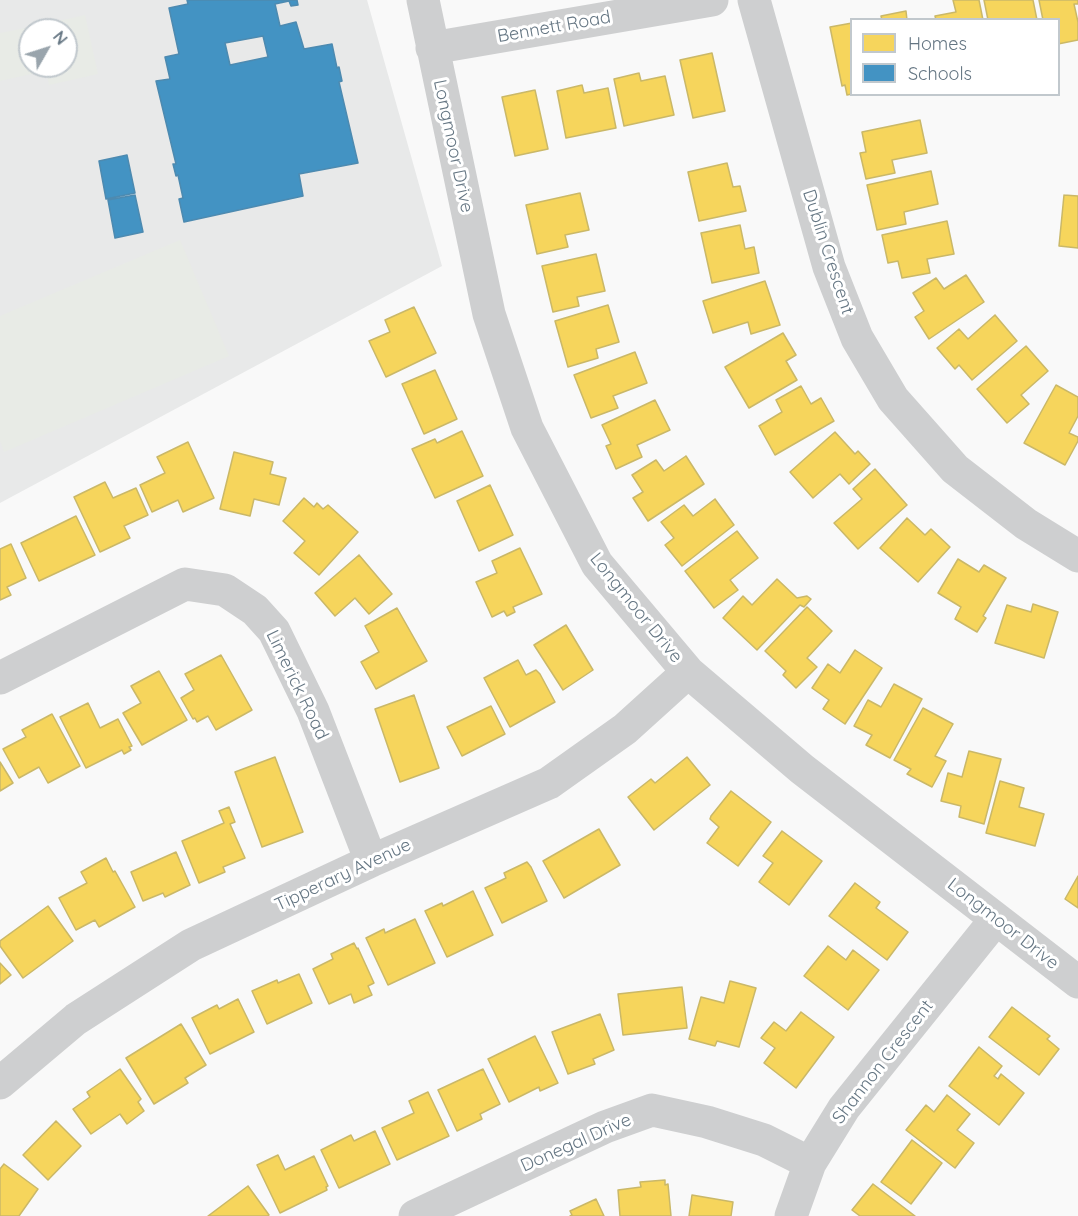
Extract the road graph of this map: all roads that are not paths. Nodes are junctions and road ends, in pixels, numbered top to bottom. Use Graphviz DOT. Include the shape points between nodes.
graph roads {
  1 [pos="423,0"];
  2 [pos="712,0"];
  3 [pos="754,0"];
  4 [pos="432,48"];
  5 [pos="1078,556"];
  6 [pos="688,672"];
  7 [pos="0,678"];
  8 [pos="371,861"];
  9 [pos="996,919"];
  10 [pos="1078,982"];
  11 [pos="0,1083"];
  12 [pos="810,1163"];
  13 [pos="415,1216"];
  14 [pos="791,1216"];
  1 -- 4 [label="street, Longmoor Drive"];
  2 -- 4 [label="street, Bennett Road"];
  3 -- 5 [label="street, Dublin Crescent" via="829,267 857,338 893,399 955,470 1026,524"];
  4 -- 6 [label="street, Longmoor Drive" via="489,314 527,428 597,564"];
  6 -- 8 [label="street, Tipperary Avenue" via="625,729 549,783"];
  6 -- 9 [label="street, Longmoor Drive" via="802,769"];
  7 -- 8 [label="street, Limerick Road" via="185,584 225,590 255,610 274,632 313,711"];
  8 -- 11 [label="street, Tipperary Avenue" via="191,945 76,1019"];
  9 -- 10 [label="street, Longmoor Drive"];
  9 -- 12 [label="street, Shannon Crescent" via="844,1108"];
  12 -- 13 [label="street, Donegal Drive" via="764,1140 652,1110 605,1127"];
  12 -- 14 [label="street, Shannon Crescent"];
}
